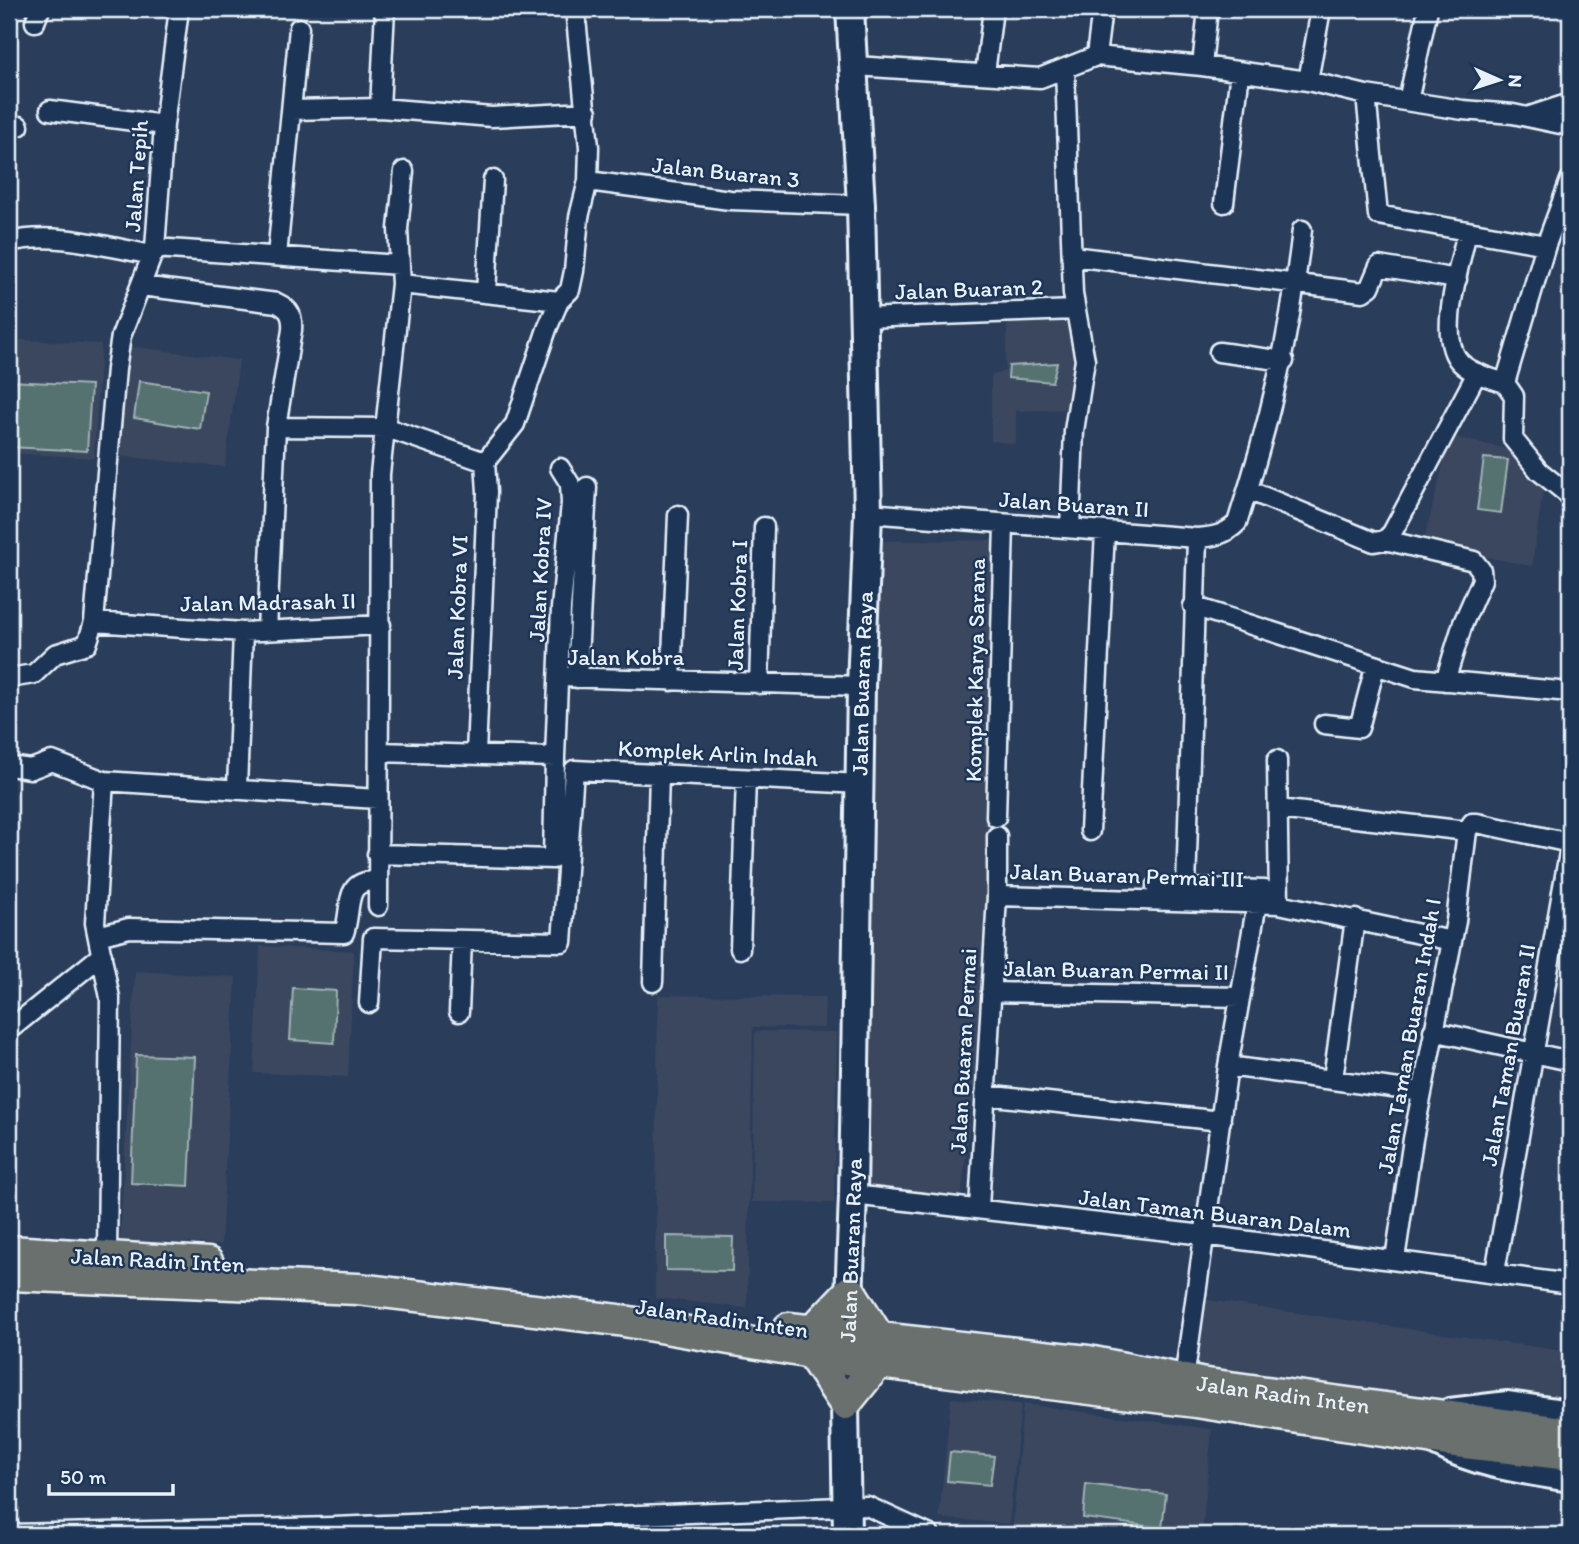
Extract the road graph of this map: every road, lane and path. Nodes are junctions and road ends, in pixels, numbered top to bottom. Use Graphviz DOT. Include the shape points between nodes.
graph roads {
  1 [pos="179,9"];
  2 [pos="385,9"];
  3 [pos="575,9"];
  4 [pos="850,9"];
  5 [pos="993,9"];
  6 [pos="1102,9"];
  7 [pos="1208,9"];
  8 [pos="1321,9"];
  9 [pos="1428,9"];
  10 [pos="299,28"];
  11 [pos="1096,56"];
  12 [pos="855,66"];
  13 [pos="1202,66"];
  14 [pos="1065,69"];
  15 [pos="1240,72"];
  16 [pos="985,74"];
  17 [pos="1308,81"];
  18 [pos="1366,95"];
  19 [pos="1409,101"];
  20 [pos="1570,103"];
  21 [pos="380,108"];
  22 [pos="50,110"];
  23 [pos="292,110"];
  24 [pos="587,112"];
  25 [pos="1529,116"];
  26 [pos="164,125"];
  27 [pos="1570,126"];
  28 [pos="404,171"];
  29 [pos="493,180"];
  30 [pos="1570,180"];
  31 [pos="588,181"];
  32 [pos="1224,203"];
  33 [pos="860,205"];
  34 [pos="1562,228"];
  35 [pos="1302,230"];
  36 [pos="1467,231"];
  37 [pos="9,242"];
  38 [pos="1546,245"];
  39 [pos="154,252"];
  40 [pos="277,256"];
  41 [pos="1072,256"];
  42 [pos="399,265"];
  43 [pos="1457,279"];
  44 [pos="1296,283"];
  45 [pos="401,284"];
  46 [pos="141,286"];
  47 [pos="486,292"];
  48 [pos="559,301"];
  49 [pos="1075,310"];
  50 [pos="864,318"];
  51 [pos="1219,352"];
  52 [pos="1283,361"];
  53 [pos="1477,373"];
  54 [pos="1505,383"];
  55 [pos="276,427"];
  56 [pos="387,428"];
  57 [pos="485,462"];
  58 [pos="560,468"];
  59 [pos="587,487"];
  60 [pos="1248,489"];
  61 [pos="1570,496"];
  62 [pos="868,513"];
  63 [pos="678,515"];
  64 [pos="1004,524"];
  65 [pos="764,527"];
  66 [pos="1070,528"];
  67 [pos="1105,530"];
  68 [pos="1197,538"];
  69 [pos="1385,540"];
  70 [pos="1193,606"];
  71 [pos="94,622"];
  72 [pos="381,625"];
  73 [pos="267,631"];
  74 [pos="243,632"];
  75 [pos="1375,667"];
  76 [pos="9,678"];
  77 [pos="568,678"];
  78 [pos="671,681"];
  79 [pos="1445,681"];
  80 [pos="759,684"];
  81 [pos="861,686"];
  82 [pos="1570,692"];
  83 [pos="1324,724"];
  84 [pos="379,752"];
  85 [pos="476,754"];
  86 [pos="555,757"];
  87 [pos="1276,760"];
  88 [pos="9,766"];
  89 [pos="659,774"];
  90 [pos="746,779"];
  91 [pos="104,780"];
  92 [pos="860,784"];
  93 [pos="237,788"];
  94 [pos="377,799"];
  95 [pos="1278,809"];
  96 [pos="996,817"];
  97 [pos="1470,827"];
  98 [pos="1090,831"];
  99 [pos="997,836"];
  100 [pos="1570,845"];
  101 [pos="377,854"];
  102 [pos="378,881"];
  103 [pos="1156,887"];
  104 [pos="1186,888"];
  105 [pos="997,895"];
  106 [pos="1261,897"];
  107 [pos="1279,904"];
  108 [pos="378,906"];
  109 [pos="1355,919"];
  110 [pos="98,936"];
  111 [pos="462,941"];
  112 [pos="1452,941"];
  113 [pos="740,949"];
  114 [pos="102,956"];
  115 [pos="653,982"];
  116 [pos="991,992"];
  117 [pos="1240,997"];
  118 [pos="369,1003"];
  119 [pos="459,1012"];
  120 [pos="9,1030"];
  121 [pos="1433,1031"];
  122 [pos="1533,1055"];
  123 [pos="1570,1061"];
  124 [pos="1228,1066"];
  125 [pos="1333,1079"];
  126 [pos="1423,1092"];
  127 [pos="985,1095"];
  128 [pos="1221,1121"];
  129 [pos="853,1195"];
  130 [pos="979,1208"];
  131 [pos="1204,1235"];
  132 [pos="9,1251"];
  133 [pos="107,1255"];
  134 [pos="1395,1259"];
  135 [pos="1495,1272"];
  136 [pos="9,1275"];
  137 [pos="1570,1284"];
  138 [pos="850,1291"];
  139 [pos="810,1340"];
  140 [pos="847,1347"];
  141 [pos="878,1350"];
  142 [pos="1182,1390"];
  143 [pos="845,1404"];
  144 [pos="1570,1414"];
  145 [pos="1429,1426"];
  146 [pos="1570,1433"];
  147 [pos="1517,1436"];
  148 [pos="1570,1455"];
  149 [pos="1570,1478"];
  150 [pos="846,1520"];
  151 [pos="9,1534"];
  152 [pos="930,1535"];
  1 -- 26 [label="street, Jalan Tepih"];
  2 -- 21 [label="street"];
  3 -- 24 [label="street"];
  4 -- 12 [label="street, Jalan Buaran Raya"];
  5 -- 16 [label="street"];
  6 -- 11 [label="street"];
  7 -- 13 [label="street"];
  8 -- 17 [label="street"];
  9 -- 19 [label="street"];
  10 -- 23 [label="street"];
  11 -- 13 [label="street"];
  11 -- 14 [label="street"];
  12 -- 16 [label="street"];
  12 -- 33 [label="street, Jalan Buaran Raya"];
  13 -- 15 [label="street"];
  14 -- 16 [label="street" via="1040,78"];
  14 -- 41 [label="street"];
  15 -- 17 [label="street"];
  15 -- 32 [label="street"];
  17 -- 18 [label="street"];
  18 -- 19 [label="street"];
  18 -- 36 [label="street" via="1378,215"];
  19 -- 25 [label="street"];
  20 -- 25 [label="street"];
  21 -- 23 [label="street"];
  21 -- 24 [label="street" via="492,117"];
  22 -- 26 [label="street"];
  23 -- 40 [label="street"];
  24 -- 31 [label="street"];
  25 -- 27 [label="street"];
  26 -- 39 [label="street, Jalan Tepih"];
  28 -- 42 [label="street"];
  29 -- 47 [label="street"];
  30 -- 34 [label="street"];
  31 -- 33 [label="street, Jalan Buaran 3" via="730,200"];
  31 -- 48 [label="street" via="570,290"];
  33 -- 50 [label="street, Jalan Buaran Raya"];
  34 -- 38 [label="street"];
  35 -- 44 [label="street, Jalan Buaran II"];
  36 -- 38 [label="street"];
  36 -- 43 [label="street"];
  37 -- 39 [label="street" via="56,238"];
  38 -- 54 [label="street"];
  39 -- 40 [label="street, Jalan Tepih"];
  39 -- 46 [label="street"];
  40 -- 42 [label="street, Jalan Tepih"];
  41 -- 44 [label="street"];
  41 -- 49 [label="street"];
  42 -- 45 [label="street"];
  43 -- 44 [label="street" via="1382,266 1363,292"];
  43 -- 53 [label="street" via="1450,318 1451,351"];
  44 -- 52 [label="street, Jalan Buaran II"];
  45 -- 47 [label="street"];
  45 -- 56 [label="street"];
  46 -- 55 [label="street" via="288,307 292,323"];
  46 -- 71 [label="street" via="121,335 116,369"];
  47 -- 48 [label="street"];
  48 -- 57 [label="street" via="515,424"];
  49 -- 50 [label="street, Jalan Buaran 2"];
  49 -- 66 [label="street" via="1085,373 1074,431"];
  50 -- 62 [label="street, Jalan Buaran Raya"];
  51 -- 52 [label="street"];
  52 -- 60 [label="street, Jalan Buaran II"];
  53 -- 54 [label="street"];
  53 -- 69 [label="street"];
  54 -- 61 [label="street" via="1514,396 1513,439 1539,471"];
  55 -- 56 [label="street"];
  55 -- 73 [label="street"];
  56 -- 57 [label="street"];
  56 -- 72 [label="street" via="380,474"];
  57 -- 85 [label="street, Jalan Kobra VI"];
  58 -- 77 [label="street, Jalan Kobra IV" via="570,484 571,503 561,608"];
  59 -- 77 [label="street"];
  60 -- 68 [label="street, Jalan Buaran II" via="1232,528"];
  60 -- 69 [label="street" via="1374,542"];
  62 -- 64 [label="street, Jalan Buaran II"];
  62 -- 81 [label="street, Jalan Buaran Raya"];
  63 -- 78 [label="street"];
  64 -- 66 [label="street, Jalan Buaran II"];
  64 -- 96 [label="street, Komplek Karya Sarana"];
  65 -- 80 [label="street, Jalan Kobra I"];
  66 -- 67 [label="street, Jalan Buaran II"];
  67 -- 68 [label="street, Jalan Buaran II"];
  67 -- 98 [label="street"];
  68 -- 70 [label="street"];
  69 -- 79 [label="street" via="1466,557 1481,570 1482,580"];
  70 -- 75 [label="street"];
  70 -- 104 [label="street"];
  71 -- 74 [label="street, Jalan Madrasah II"];
  71 -- 76 [label="street" via="87,645 51,656 34,674"];
  72 -- 73 [label="street, Jalan Madrasah II"];
  72 -- 84 [label="street, Jalan Madrasah II"];
  73 -- 74 [label="street, Jalan Madrasah II"];
  74 -- 93 [label="street"];
  75 -- 79 [label="street"];
  75 -- 83 [label="street" via="1359,727"];
  77 -- 78 [label="street, Jalan Kobra"];
  77 -- 86 [label="street, Jalan Kobra"];
  78 -- 80 [label="street, Jalan Kobra"];
  79 -- 82 [label="street"];
  80 -- 81 [label="street, Jalan Kobra"];
  81 -- 92 [label="street, Jalan Buaran Raya"];
  84 -- 85 [label="street"];
  84 -- 94 [label="street, Jalan Madrasah II"];
  85 -- 86 [label="street"];
  86 -- 101 [label="street, Jalan Kobra" via="553,859"];
  87 -- 95 [label="street"];
  88 -- 91 [label="street" via="31,769 52,761"];
  89 -- 90 [label="street, Komplek Arlin Indah"];
  89 -- 111 [label="street, Komplek Arlin Indah" via="574,770 560,939"];
  89 -- 115 [label="street"];
  90 -- 92 [label="street, Komplek Arlin Indah"];
  90 -- 113 [label="street"];
  91 -- 93 [label="street"];
  91 -- 110 [label="street" via="95,903"];
  92 -- 129 [label="street, Jalan Buaran Raya"];
  93 -- 94 [label="street"];
  94 -- 101 [label="street, Jalan Madrasah II"];
  95 -- 97 [label="street"];
  95 -- 107 [label="street"];
  97 -- 100 [label="street"];
  97 -- 112 [label="street, Jalan Taman Buaran Indah I"];
  99 -- 105 [label="street, Jalan Buaran Permai"];
  100 -- 122 [label="street, Jalan Taman Buaran II"];
  101 -- 102 [label="street, Jalan Madrasah II"];
  102 -- 108 [label="street, Jalan Madrasah II"];
  102 -- 110 [label="street" via="364,880 351,893 344,933 129,928"];
  103 -- 104 [label="street"];
  104 -- 106 [label="street"];
  105 -- 106 [label="street, Jalan Buaran Permai III"];
  105 -- 116 [label="street, Jalan Buaran Permai"];
  106 -- 107 [label="street"];
  106 -- 117 [label="street"];
  107 -- 109 [label="street"];
  109 -- 112 [label="street"];
  109 -- 125 [label="street"];
  110 -- 114 [label="street"];
  111 -- 118 [label="street" via="373,938"];
  111 -- 119 [label="street"];
  112 -- 121 [label="street, Jalan Taman Buaran Indah I"];
  114 -- 120 [label="street"];
  114 -- 133 [label="street" via="110,998"];
  116 -- 117 [label="street, Jalan Buaran Permai II"];
  116 -- 127 [label="street, Jalan Buaran Permai"];
  117 -- 124 [label="street"];
  121 -- 122 [label="street"];
  121 -- 126 [label="street, Jalan Taman Buaran Indah I"];
  122 -- 123 [label="street"];
  122 -- 135 [label="street, Jalan Taman Buaran II"];
  124 -- 125 [label="street"];
  124 -- 128 [label="street"];
  125 -- 126 [label="street"];
  126 -- 134 [label="street, Jalan Taman Buaran Indah I"];
  127 -- 128 [label="street"];
  127 -- 130 [label="street, Jalan Buaran Permai"];
  128 -- 131 [label="street"];
  129 -- 130 [label="street, Jalan Taman Buaran Dalam"];
  129 -- 138 [label="street, Jalan Buaran Raya"];
  130 -- 131 [label="street, Jalan Taman Buaran Dalam"];
  131 -- 134 [label="street, Jalan Taman Buaran Dalam"];
  131 -- 142 [label="street"];
  132 -- 133 [label="main road, Jalan Radin Inten"];
  133 -- 139 [label="main road, Jalan Radin Inten" via="358,1270 555,1294"];
  134 -- 135 [label="street, Jalan Taman Buaran Dalam"];
  135 -- 137 [label="street, Jalan Taman Buaran Dalam"];
  136 -- 139 [label="main road, Jalan Radin Inten" via="358,1289"];
  138 -- 139 [label="main road"];
  138 -- 140 [label="street, Jalan Buaran Raya"];
  138 -- 141 [label="main road"];
  139 -- 140 [label="main road, Jalan Radin Inten"];
  139 -- 143 [label="main road"];
  140 -- 141 [label="main road, Jalan Radin Inten"];
  140 -- 143 [label="street, Jalan Buaran Raya"];
  141 -- 142 [label="main road, Jalan Radin Inten"];
  141 -- 143 [label="main road"];
  142 -- 145 [label="main road, Jalan Radin Inten"];
  143 -- 150 [label="street, Jalan Buaran Raya"];
  144 -- 145 [label="street, Jalan Radin Inten" via="1508,1405"];
  145 -- 147 [label="main road, Jalan Radin Inten"];
  145 -- 149 [label="street, Jalan Radin Inten" via="1464,1457"];
  146 -- 147 [label="main road"];
  147 -- 148 [label="main road"];
  150 -- 151 [label="street"];
  150 -- 152 [label="street" via="866,1506"];
}
